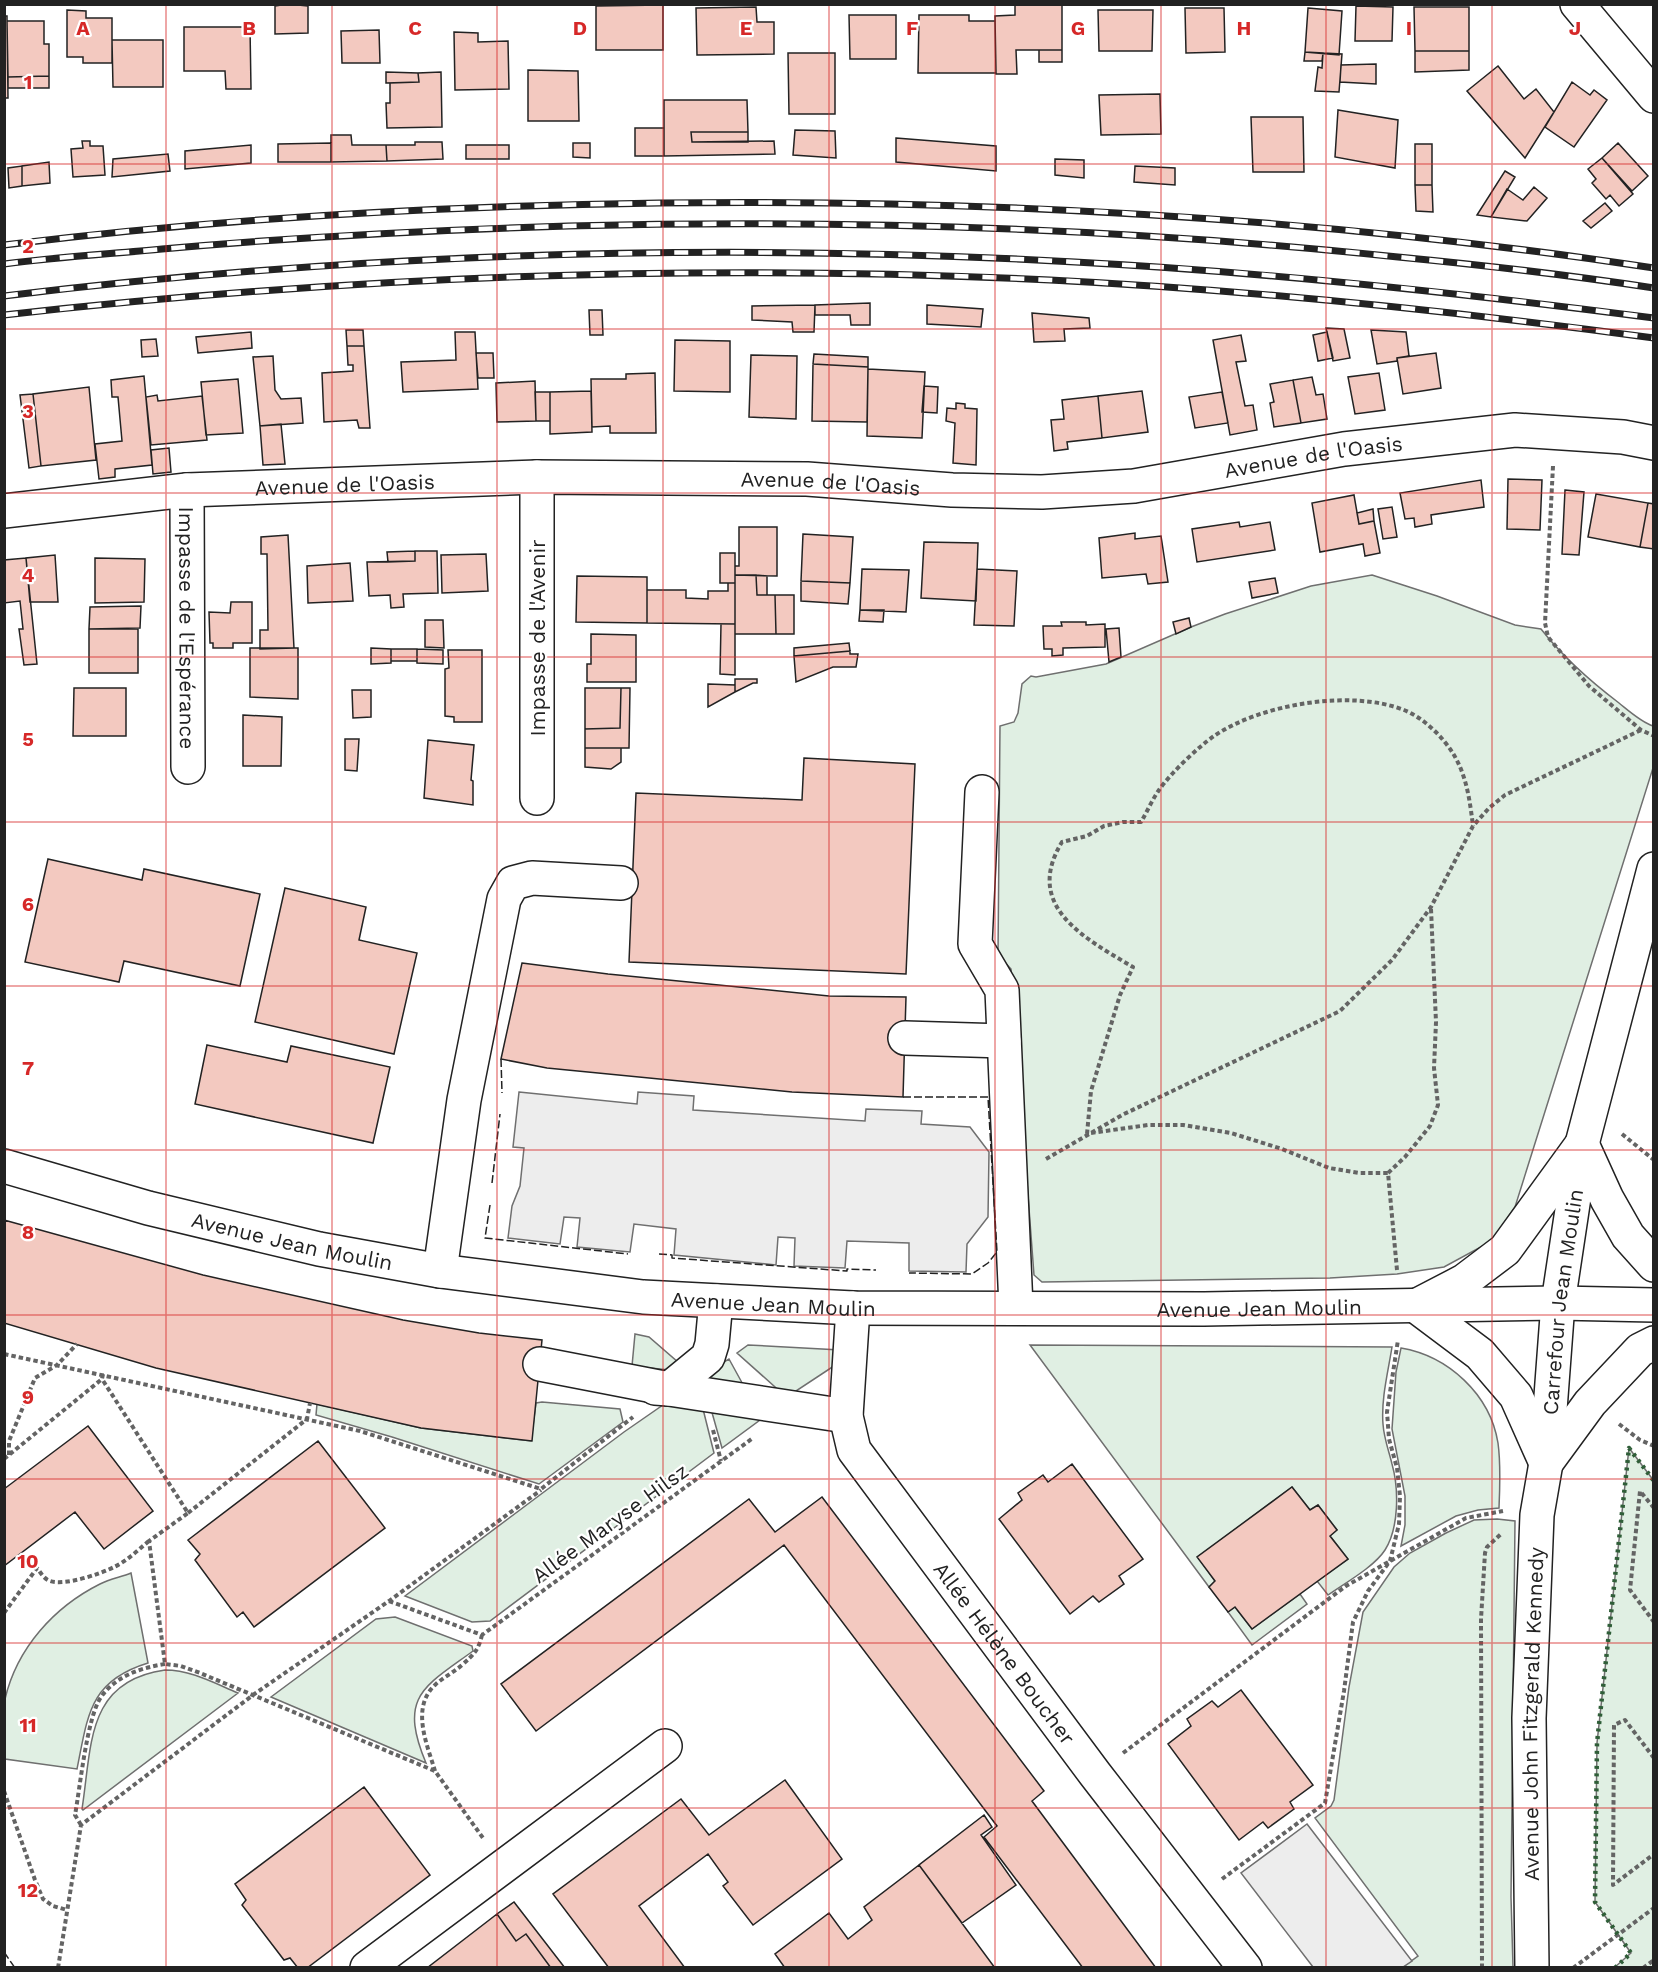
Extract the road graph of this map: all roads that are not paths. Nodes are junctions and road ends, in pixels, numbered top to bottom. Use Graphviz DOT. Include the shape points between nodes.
graph roads {
  1 [pos="1577,4"];
  2 [pos="1653,96"];
  3 [pos="1653,443"];
  4 [pos="537,477"];
  5 [pos="187,490"];
  6 [pos="4,511"];
  7 [pos="188,767"];
  8 [pos="982,792"];
  9 [pos="537,798"];
  10 [pos="1653,868"];
  11 [pos="621,882"];
  12 [pos="904,1038"];
  13 [pos="1004,1041"];
  14 [pos="1582,1144"];
  15 [pos="4,1166"];
  16 [pos="1653,1265"];
  17 [pos="440,1271"];
  18 [pos="716,1301"];
  19 [pos="1558,1303"];
  20 [pos="1653,1305"];
  21 [pos="1416,1306"];
  22 [pos="1016,1307"];
  23 [pos="853,1308"];
  24 [pos="1653,1343"];
  25 [pos="539,1373"];
  26 [pos="669,1389"];
  27 [pos="846,1416"];
  28 [pos="1546,1463"];
  29 [pos="665,1746"];
  30 [pos="367,1968"];
  31 [pos="1245,1968"];
  32 [pos="1532,1968"];
  1 -- 2 [label="street"];
  3 -- 4 [label="street, Avenue de l'Oasis" via="1623,437 1515,430 1344,449 1134,486 1042,492 807,480"];
  4 -- 5 [label="street, Avenue de l'Oasis"];
  4 -- 9 [label="street, Impasse de l'Avenir"];
  5 -- 6 [label="street, Avenue de l'Oasis"];
  5 -- 7 [label="street, Impasse de l'Espérance"];
  8 -- 13 [label="street" via="975,944 1002,990"];
  10 -- 14 [label="street, Carrefour Jean Moulin"];
  11 -- 17 [label="street" via="532,878 513,883 504,899 464,1100"];
  12 -- 13 [label="street"];
  13 -- 22 [label="street"];
  14 -- 16 [label="street" via="1628,1236"];
  14 -- 19 [label="street, Carrefour Jean Moulin"];
  14 -- 21 [label="street" via="1505,1250 1464,1281"];
  15 -- 17 [label="street, Avenue Jean Moulin" via="171,1214 319,1249"];
  17 -- 18 [label="street, Avenue Jean Moulin" via="643,1297"];
  18 -- 23 [label="street, Avenue Jean Moulin"];
  18 -- 26 [label="street" via="708,1357"];
  19 -- 20 [label="street, Avenue Jean Moulin"];
  19 -- 21 [label="street, Avenue Jean Moulin"];
  19 -- 28 [label="street, Carrefour Jean Moulin"];
  21 -- 22 [label="street, Avenue Jean Moulin"];
  21 -- 28 [label="street" via="1480,1354 1516,1396"];
  22 -- 23 [label="street, Avenue Jean Moulin"];
  23 -- 27 [label="street, Allée Hélène Boucher"];
  24 -- 28 [label="street" via="1640,1350 1590,1403"];
  25 -- 26 [label="street"];
  26 -- 27 [label="street"];
  27 -- 31 [label="street, Allée Hélène Boucher" via="854,1450"];
  28 -- 32 [label="street, Avenue John Fitzgerald Kennedy" via="1537,1515 1529,1718"];
  29 -- 30 [label="street"];
}
